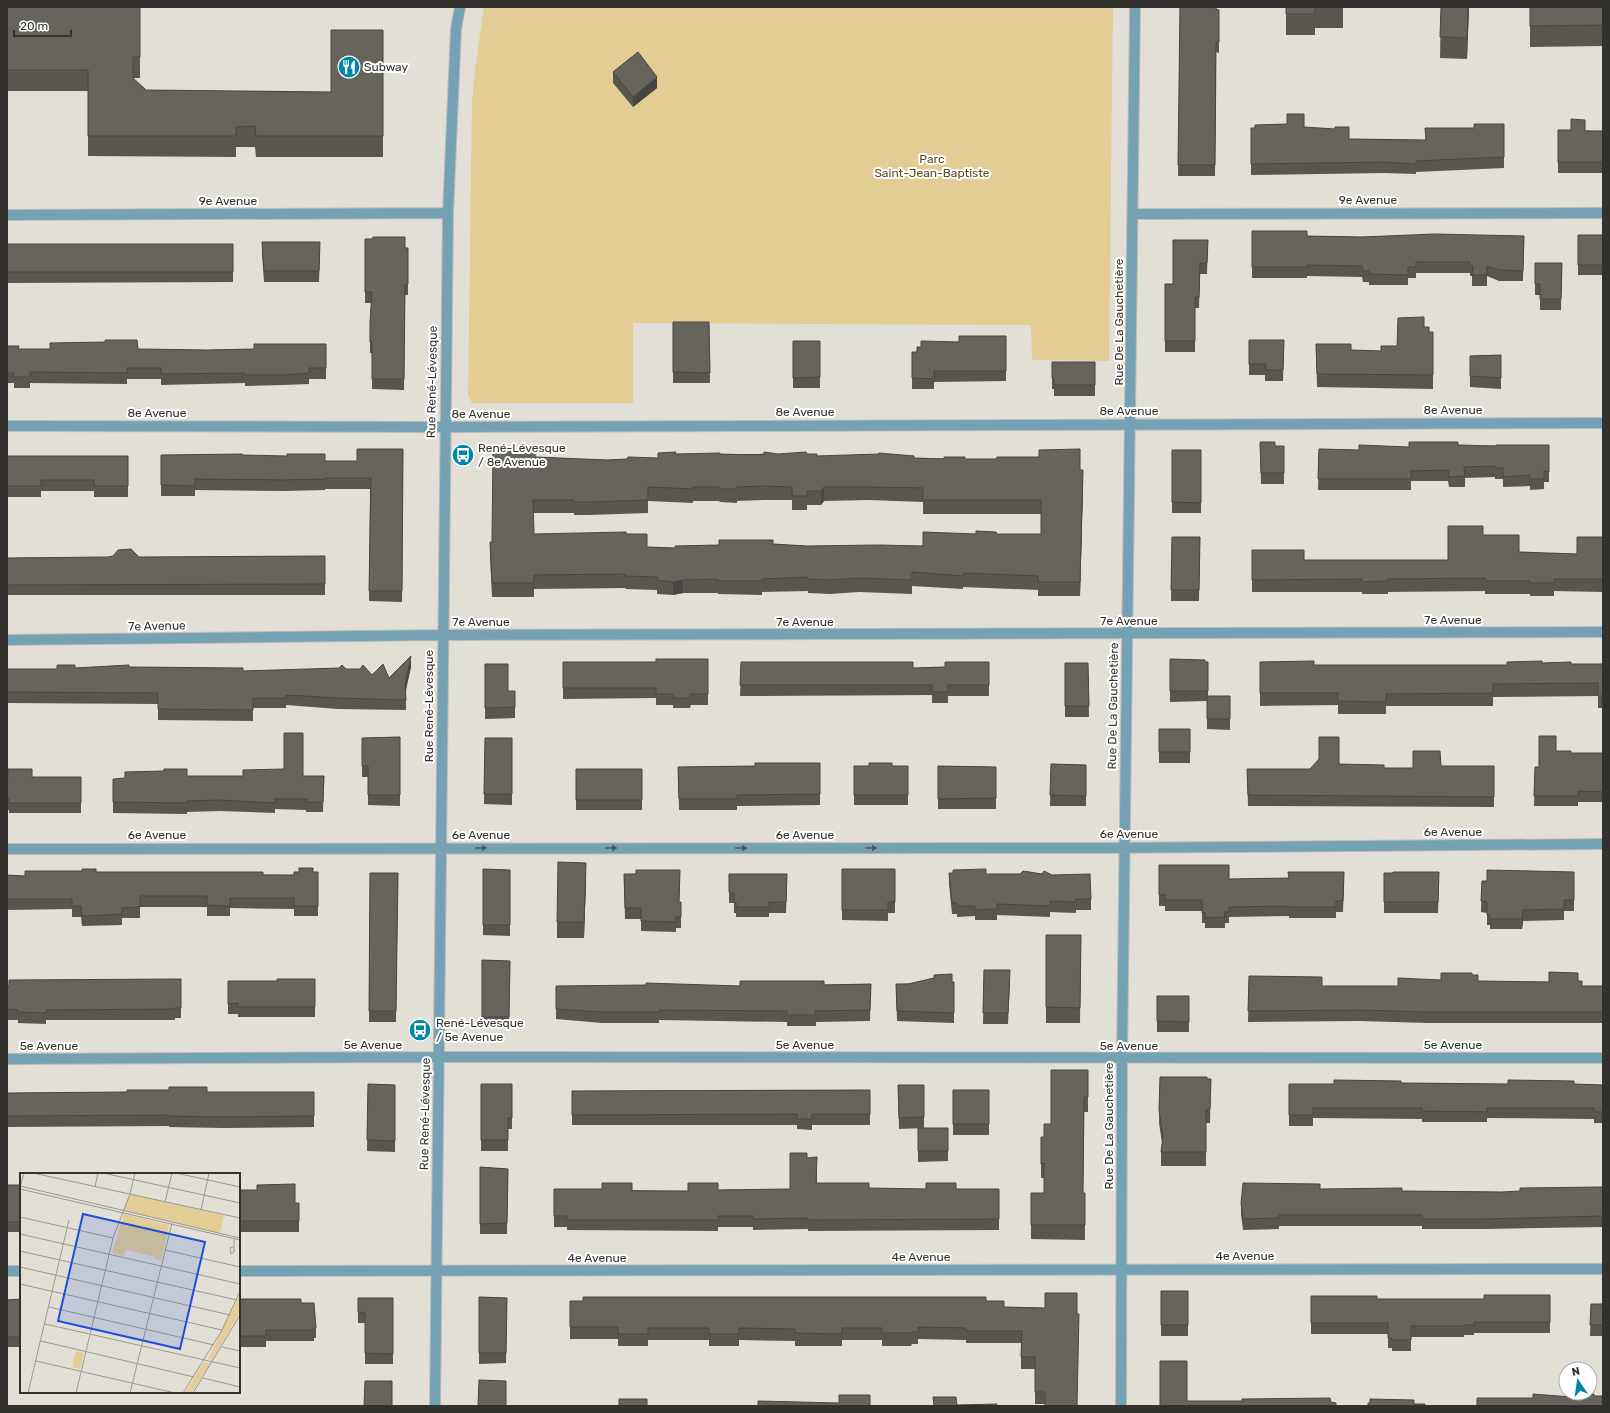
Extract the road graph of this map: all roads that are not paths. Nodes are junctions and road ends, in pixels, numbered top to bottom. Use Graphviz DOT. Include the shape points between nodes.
graph roads {
  1 [pos="460,7"];
  2 [pos="1135,7"];
  3 [pos="448,213"];
  4 [pos="1603,213"];
  5 [pos="1132,214"];
  6 [pos="7,215"];
  7 [pos="1603,423"];
  8 [pos="1131,424"];
  9 [pos="7,426"];
  10 [pos="445,427"];
  11 [pos="1603,632"];
  12 [pos="1127,634"];
  13 [pos="443,636"];
  14 [pos="7,640"];
  15 [pos="1603,844"];
  16 [pos="1125,847"];
  17 [pos="442,848"];
  18 [pos="7,849"];
  19 [pos="439,1057"];
  20 [pos="1603,1058"];
  21 [pos="7,1059"];
  22 [pos="1122,1059"];
  23 [pos="1122,1269"];
  24 [pos="1603,1269"];
  25 [pos="7,1271"];
  26 [pos="20,1271"];
  27 [pos="240,1271"];
  28 [pos="436,1272"];
  29 [pos="436,1406"];
  30 [pos="1120,1406"];
  1 -- 3 [label="street, Rue René-Lévesque" via="456,29"];
  2 -- 5 [label="street, Rue De La Gauchetière"];
  3 -- 6 [label="street, 9e Avenue"];
  3 -- 10 [label="street, Rue René-Lévesque"];
  4 -- 5 [label="street, 9e Avenue"];
  5 -- 8 [label="street, Rue De La Gauchetière"];
  7 -- 8 [label="street, 8e Avenue"];
  8 -- 10 [label="street, 8e Avenue"];
  8 -- 12 [label="street, Rue De La Gauchetière"];
  9 -- 10 [label="street, 8e Avenue"];
  10 -- 13 [label="street, Rue René-Lévesque"];
  11 -- 12 [label="street, 7e Avenue"];
  12 -- 13 [label="street, 7e Avenue"];
  12 -- 16 [label="street, Rue De La Gauchetière"];
  13 -- 14 [label="street, 7e Avenue"];
  13 -- 17 [label="street, Rue René-Lévesque"];
  15 -- 16 [label="street, 6e Avenue"];
  17 -- 16 [label="street, 6e Avenue, one-way"];
  16 -- 22 [label="street, Rue De La Gauchetière"];
  17 -- 18 [label="street, 6e Avenue"];
  17 -- 19 [label="street, Rue René-Lévesque"];
  19 -- 21 [label="street, 5e Avenue"];
  19 -- 22 [label="street, 5e Avenue"];
  19 -- 28 [label="street, Rue René-Lévesque"];
  20 -- 22 [label="street, 5e Avenue"];
  22 -- 23 [label="street, Rue De La Gauchetière"];
  23 -- 24 [label="street, 4e Avenue"];
  23 -- 28 [label="street, 4e Avenue"];
  23 -- 30 [label="street, Rue De La Gauchetière"];
  25 -- 26 [label="street"];
  27 -- 28 [label="street, 4e Avenue"];
  28 -- 29 [label="street, Rue René-Lévesque"];
}
